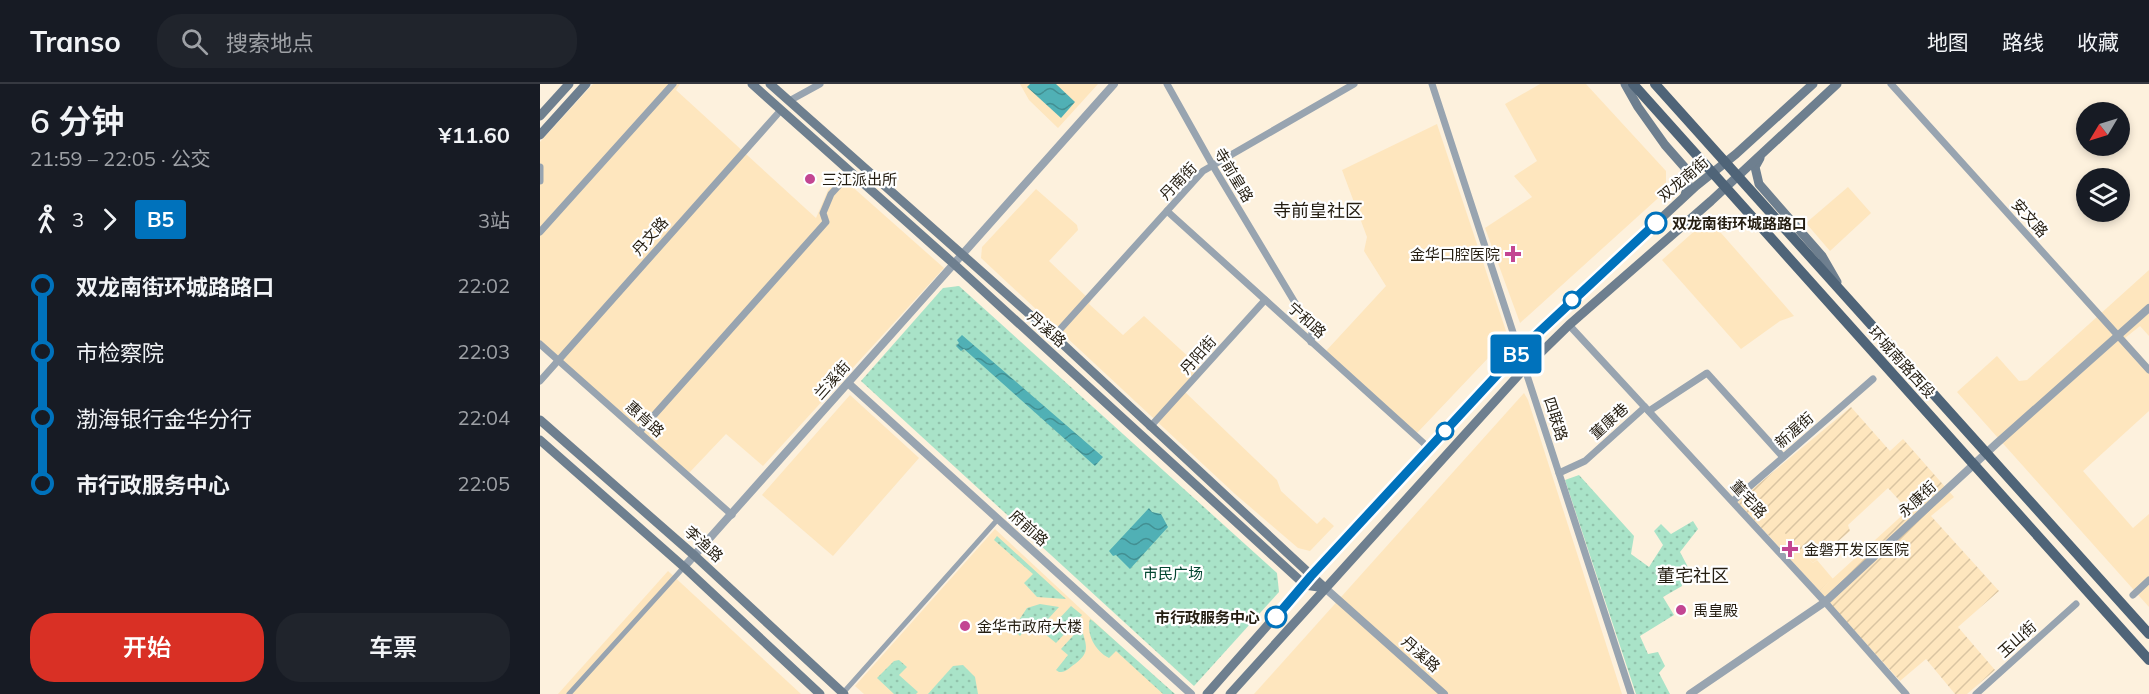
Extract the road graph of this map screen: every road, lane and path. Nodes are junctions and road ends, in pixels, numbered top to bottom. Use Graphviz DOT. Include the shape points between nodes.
graph roads {
  1 [pos="569,84"];
  2 [pos="586,84"];
  3 [pos="673,84"];
  4 [pos="752,84"];
  5 [pos="770,84"];
  6 [pos="819,84"];
  7 [pos="1114,84"];
  8 [pos="1167,84"];
  9 [pos="1354,84"];
  10 [pos="1432,84"];
  11 [pos="1625,84"];
  12 [pos="1633,84"];
  13 [pos="1655,84"];
  14 [pos="1813,84"];
  15 [pos="1837,84"];
  16 [pos="1891,84"];
  17 [pos="789,101"];
  18 [pos="781,110"];
  19 [pos="540,116"];
  20 [pos="540,135"];
  21 [pos="1763,152"];
  22 [pos="1726,163"];
  23 [pos="1213,166"];
  24 [pos="540,167"];
  25 [pos="851,172"];
  26 [pos="1714,173"];
  27 [pos="1737,176"];
  28 [pos="540,181"];
  29 [pos="1725,187"];
  30 [pos="1685,197"];
  31 [pos="1167,211"];
  32 [pos="540,232"];
  33 [pos="963,254"];
  34 [pos="954,264"];
  35 [pos="1842,293"];
  36 [pos="1265,300"];
  37 [pos="2149,308"];
  38 [pos="1569,325"];
  39 [pos="1054,336"];
  40 [pos="2118,336"];
  41 [pos="1311,342"];
  42 [pos="540,344"];
  43 [pos="1520,350"];
  44 [pos="558,360"];
  45 [pos="1525,368"];
  46 [pos="2149,370"];
  47 [pos="1873,379"];
  48 [pos="540,381"];
  49 [pos="848,382"];
  50 [pos="1647,409"];
  51 [pos="540,420"];
  52 [pos="1150,427"];
  53 [pos="639,432"];
  54 [pos="540,440"];
  55 [pos="1429,448"];
  56 [pos="1985,453"];
  57 [pos="1783,457"];
  58 [pos="1973,464"];
  59 [pos="1559,473"];
  60 [pos="1733,501"];
  61 [pos="732,515"];
  62 [pos="998,519"];
  63 [pos="695,556"];
  64 [pos="684,567"];
  65 [pos="1311,576"];
  66 [pos="2149,580"];
  67 [pos="1305,585"];
  68 [pos="1325,588"];
  69 [pos="2133,595"];
  70 [pos="1825,602"];
  71 [pos="2076,604"];
  72 [pos="2149,634"];
  73 [pos="2149,660"];
  74 [pos="843,693"];
  75 [pos="569,694"];
  76 [pos="820,694"];
  77 [pos="1191,694"];
  78 [pos="1207,694"];
  79 [pos="1230,694"];
  80 [pos="1444,694"];
  81 [pos="1631,694"];
  82 [pos="1690,694"];
  83 [pos="1906,694"];
  84 [pos="1976,694"];
  1 -- 19 [label="main road"];
  2 -- 20 [label="main road"];
  3 -- 32 [label="street"];
  4 -- 18 [label="main road, 丹溪路"];
  5 -- 17 [label="main road, 丹溪路"];
  6 -- 17 [label="street"];
  7 -- 33 [label="street, 兰溪街"];
  8 -- 23 [label="street, 寺前皇路"];
  9 -- 23 [label="street, 丹南街"];
  10 -- 43 [label="street, 四联路"];
  11 -- 30 [label="main road" via="1665,145 1687,170"];
  12 -- 26 [label="main road, 环城南路西段"];
  13 -- 22 [label="main road, 环城南路西段"];
  14 -- 22 [label="main road, 双龙南街"];
  15 -- 21 [label="main road"];
  16 -- 40 [label="street, 安文路"];
  17 -- 33 [label="main road, 丹溪路"];
  18 -- 25 [label="main road, 丹溪路"];
  18 -- 44 [label="street, 丹文路"];
  21 -- 27 [label="main road"];
  21 -- 35 [label="main road" via="1755,167 1760,184 1822,256"];
  22 -- 26 [label="main road, 双龙南街"];
  22 -- 27 [label="main road, 环城南路西段"];
  23 -- 31 [label="street, 丹南街" via="1203,171"];
  23 -- 41 [label="street, 寺前皇路" via="1312,331"];
  24 -- 28 [label="street"];
  25 -- 34 [label="main road, 丹溪路"];
  25 -- 53 [label="street" via="831,194 823,213 826,222"];
  26 -- 29 [label="main road, 环城南路西段"];
  26 -- 30 [label="main road, 双龙南街"];
  27 -- 29 [label="main road"];
  27 -- 35 [label="main road, 环城南路西段"];
  29 -- 38 [label="main road"];
  29 -- 58 [label="main road, 环城南路西段"];
  30 -- 43 [label="main road, 双龙南街"];
  31 -- 36 [label="street, 宁和路"];
  31 -- 39 [label="street, 丹南街"];
  33 -- 34 [label="street, 兰溪街"];
  33 -- 39 [label="main road, 丹溪路"];
  34 -- 49 [label="street, 兰溪街"];
  34 -- 67 [label="main road, 丹溪路"];
  35 -- 56 [label="main road, 环城南路西段"];
  36 -- 41 [label="street, 宁和路"];
  36 -- 52 [label="street, 丹阳街"];
  37 -- 40 [label="street, 永康街"];
  38 -- 45 [label="main road"];
  38 -- 50 [label="street, 董宅路"];
  39 -- 52 [label="main road, 丹溪路"];
  40 -- 46 [label="street, 安文路"];
  40 -- 56 [label="street, 永康街"];
  41 -- 55 [label="street, 宁和路"];
  42 -- 44 [label="street, 惠肯路"];
  43 -- 45 [label="street, 四联路"];
  43 -- 55 [label="main road, 双龙南街"];
  44 -- 48 [label="street, 丹文路"];
  44 -- 53 [label="street, 惠肯路"];
  45 -- 59 [label="street, 四联路"];
  45 -- 68 [label="main road"];
  47 -- 57 [label="street, 新渥街"];
  49 -- 61 [label="street, 兰溪街"];
  49 -- 62 [label="street, 府前路"];
  50 -- 57 [label="street, 董康巷" via="1707,373"];
  50 -- 59 [label="street, 董康巷" via="1585,461"];
  50 -- 60 [label="street, 董宅路"];
  51 -- 63 [label="main road, 李渔路"];
  52 -- 65 [label="main road, 丹溪路"];
  53 -- 61 [label="street, 惠肯路"];
  54 -- 64 [label="main road, 李渔路"];
  55 -- 65 [label="main road, 双龙南街"];
  56 -- 58 [label="street, 永康街"];
  56 -- 72 [label="main road, 环城南路西段"];
  57 -- 60 [label="street, 新渥街"];
  58 -- 70 [label="street, 永康街"];
  58 -- 73 [label="main road, 环城南路西段"];
  59 -- 81 [label="street, 四联路"];
  60 -- 70 [label="street, 董宅路"];
  61 -- 63 [label="street, 兰溪街"];
  62 -- 74 [label="street"];
  62 -- 77 [label="street, 府前路"];
  63 -- 64 [label="street, 兰溪街"];
  63 -- 74 [label="main road, 李渔路"];
  64 -- 75 [label="street, 兰溪街"];
  64 -- 76 [label="main road, 李渔路"];
  65 -- 67 [label="main road, 双龙南街"];
  65 -- 68 [label="main road, 丹溪路"];
  66 -- 69 [label="street"];
  67 -- 68 [label="main road"];
  67 -- 78 [label="main road, 双龙南街"];
  68 -- 79 [label="main road"];
  68 -- 80 [label="street, 丹溪路"];
  70 -- 82 [label="street, 永康街"];
  70 -- 83 [label="street, 董宅路"];
  71 -- 84 [label="street, 玉山街"];
}
